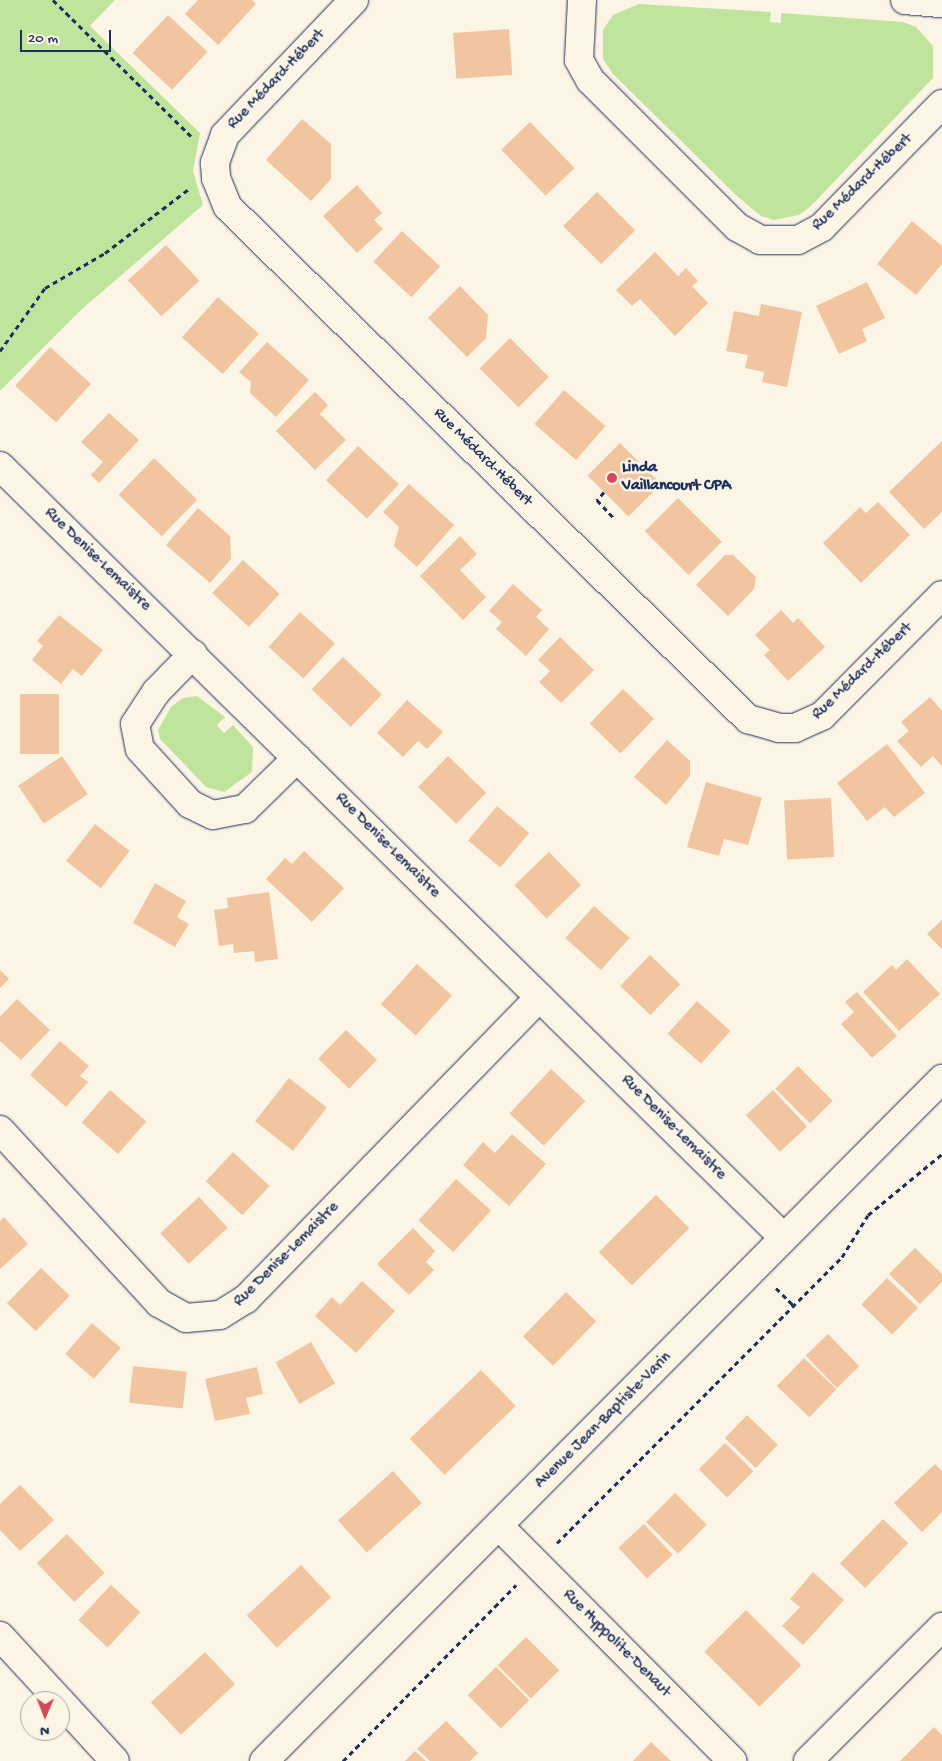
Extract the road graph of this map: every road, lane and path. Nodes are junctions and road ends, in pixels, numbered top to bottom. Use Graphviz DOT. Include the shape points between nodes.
graph roads {
  1 [pos="52,0"];
  2 [pos="354,0"];
  3 [pos="582,0"];
  4 [pos="905,0"];
  5 [pos="942,3"];
  6 [pos="942,104"];
  7 [pos="215,163"];
  8 [pos="195,186"];
  9 [pos="0,351"];
  10 [pos="0,466"];
  11 [pos="604,492"];
  12 [pos="614,518"];
  13 [pos="942,595"];
  14 [pos="193,654"];
  15 [pos="298,758"];
  16 [pos="540,997"];
  17 [pos="942,1080"];
  18 [pos="0,1130"];
  19 [pos="942,1154"];
  20 [pos="784,1238"];
  21 [pos="776,1287"];
  22 [pos="794,1306"];
  23 [pos="500,1527"];
  24 [pos="552,1548"];
  25 [pos="518,1583"];
  26 [pos="942,1627"];
  27 [pos="0,1636"];
  28 [pos="51,1691"];
  29 [pos="70,1712"];
  30 [pos="115,1761"];
  31 [pos="264,1761"];
  32 [pos="342,1761"];
  33 [pos="732,1761"];
  34 [pos="808,1761"];
  1 -- 7 [label="path"];
  2 -- 7 [label="street, Rue Médard-Hébert" via="234,123"];
  3 -- 6 [label="street, Rue Médard-Hébert" via="579,60 590,80 737,227 760,240 798,240 822,227"];
  4 -- 5 [label="street"];
  7 -- 13 [label="street, Rue Médard-Hébert" via="216,178 228,207 748,719 779,728 795,728 822,716"];
  8 -- 9 [label="path" via="170,200 105,253 44,288"];
  10 -- 14 [label="street, Rue Denise-Lemaistre"];
  11 -- 12 [label="path" via="597,500"];
  14 -- 15 [label="street, Rue Denise-Lemaistre"];
  14 -- 15 [label="street" via="156,692 135,724 140,750 190,804 213,816 244,809"];
  15 -- 16 [label="street, Rue Denise-Lemaistre"];
  16 -- 18 [label="street, Rue Denise-Lemaistre" via="246,1300 220,1315 186,1318 159,1303"];
  16 -- 20 [label="street, Rue Denise-Lemaistre"];
  17 -- 20 [label="street, Avenue Jean-Baptiste-Varin"];
  19 -- 22 [label="path" via="868,1215 842,1257"];
  20 -- 23 [label="street, Avenue Jean-Baptiste-Varin"];
  21 -- 22 [label="path"];
  22 -- 24 [label="path"];
  23 -- 31 [label="street, Avenue Jean-Baptiste-Varin"];
  23 -- 33 [label="street, Rue Hyppolite-Denaut"];
  25 -- 32 [label="path"];
  26 -- 34 [label="street"];
  27 -- 28 [label="street"];
  29 -- 30 [label="street"];
}
